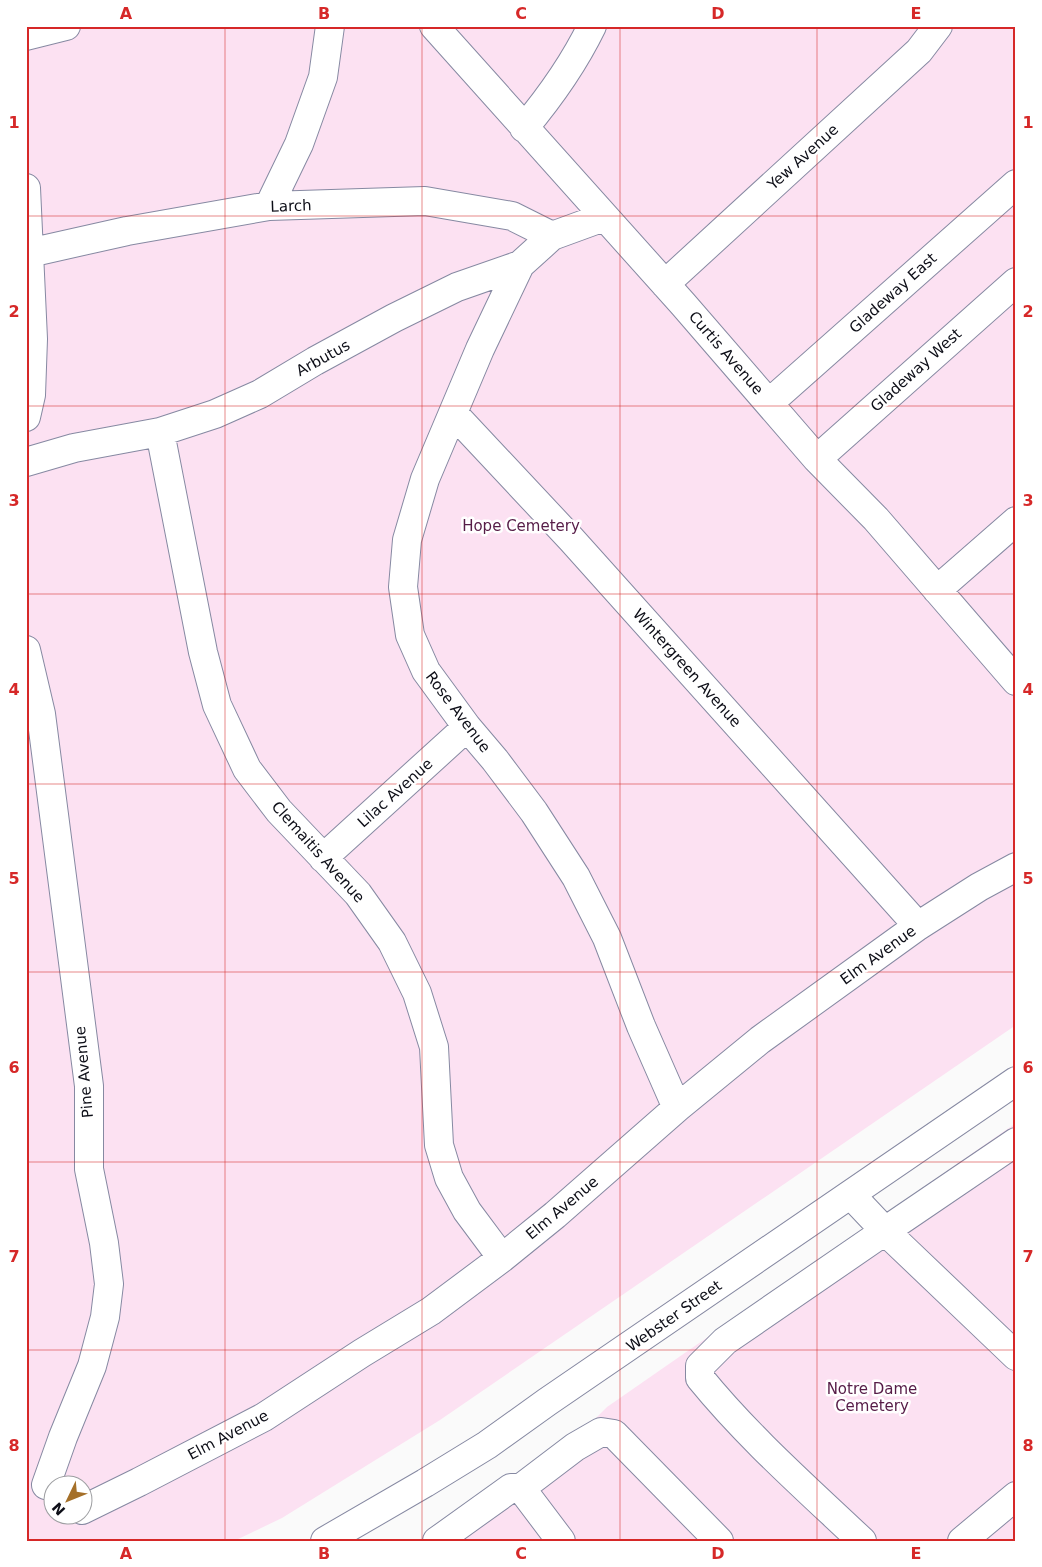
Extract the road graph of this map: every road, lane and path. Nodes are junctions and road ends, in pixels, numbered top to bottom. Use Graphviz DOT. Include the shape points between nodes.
graph roads {
  1 [pos="66,26"];
  2 [pos="330,26"];
  3 [pos="434,26"];
  4 [pos="592,26"];
  5 [pos="938,26"];
  6 [pos="26,36"];
  7 [pos="524,128"];
  8 [pos="1016,184"];
  9 [pos="26,188"];
  10 [pos="270,206"];
  11 [pos="604,217"];
  12 [pos="552,236"];
  13 [pos="29,253"];
  14 [pos="520,265"];
  15 [pos="1016,282"];
  16 [pos="665,284"];
  17 [pos="769,403"];
  18 [pos="452,413"];
  19 [pos="26,417"];
  20 [pos="160,432"];
  21 [pos="817,459"];
  22 [pos="26,462"];
  23 [pos="1016,521"];
  24 [pos="937,590"];
  25 [pos="26,650"];
  26 [pos="1016,681"];
  27 [pos="467,727"];
  28 [pos="323,858"];
  29 [pos="1016,867"];
  30 [pos="918,926"];
  31 [pos="1016,1082"];
  32 [pos="677,1108"];
  33 [pos="1016,1142"];
  34 [pos="851,1195"];
  35 [pos="885,1231"];
  36 [pos="502,1258"];
  37 [pos="1016,1356"];
  38 [pos="521,1488"];
  39 [pos="41,1489"];
  40 [pos="1016,1496"];
  41 [pos="92,1505"];
  42 [pos="325,1541"];
  43 [pos="437,1541"];
  44 [pos="562,1541"];
  45 [pos="719,1541"];
  46 [pos="862,1541"];
  47 [pos="962,1541"];
  1 -- 6 [label="main road"];
  2 -- 10 [label="main road" via="322,77 299,144"];
  3 -- 7 [label="main road, Curtis Avenue"];
  4 -- 7 [label="main road" via="546,102"];
  5 -- 16 [label="main road, Yew Avenue" via="919,51"];
  7 -- 11 [label="main road, Curtis Avenue"];
  8 -- 17 [label="main road, Gladeway East"];
  9 -- 13 [label="main road"];
  10 -- 12 [label="main road, Larch" via="425,201 512,216"];
  10 -- 13 [label="main road, Larch" via="127,231"];
  11 -- 12 [label="main road, Arbutus"];
  11 -- 16 [label="main road, Curtis Avenue"];
  12 -- 14 [label="main road, Arbutus"];
  13 -- 19 [label="main road" via="33,339 31,395"];
  14 -- 18 [label="main road, Rose Avenue"];
  14 -- 20 [label="main road, Arbutus" via="457,287 260,394 215,414"];
  15 -- 21 [label="main road, Gladeway West"];
  16 -- 17 [label="main road, Curtis Avenue"];
  17 -- 21 [label="main road, Curtis Avenue"];
  18 -- 27 [label="main road, Rose Avenue" via="425,478 409,531 402,587 410,635 426,671"];
  18 -- 30 [label="main road, Wintergreen Avenue" via="571,540"];
  20 -- 22 [label="main road, Arbutus" via="74,448"];
  20 -- 28 [label="main road, Clemaitis Avenue" via="203,652 217,704 247,768 279,810"];
  21 -- 24 [label="main road, Curtis Avenue" via="876,519"];
  23 -- 24 [label="main road"];
  24 -- 26 [label="main road, Curtis Avenue"];
  25 -- 39 [label="main road, Pine Avenue" via="41,714 89,1086 89,1169 109,1284 105,1317 92,1366"];
  27 -- 28 [label="main road, Lilac Avenue"];
  27 -- 32 [label="main road, Rose Avenue" via="534,812 576,877 607,938"];
  28 -- 36 [label="main road, Clemaitis Avenue" via="358,894 392,942 417,993 434,1047 438,1145 448,1178 467,1211"];
  29 -- 30 [label="main road, Elm Avenue"];
  30 -- 32 [label="main road, Elm Avenue" via="760,1040"];
  31 -- 34 [label="main road, Webster Street"];
  32 -- 36 [label="main road, Elm Avenue"];
  33 -- 35 [label="main road"];
  34 -- 35 [label="main road"];
  34 -- 42 [label="main road, Webster Street" via="487,1445"];
  35 -- 37 [label="main road"];
  35 -- 46 [label="main road" via="725,1341 700,1366 700,1378 716,1398"];
  36 -- 41 [label="main road, Elm Avenue" via="431,1311 264,1417"];
  38 -- 43 [label="main road" via="512,1488"];
  38 -- 44 [label="main road"];
  38 -- 45 [label="main road" via="574,1447 601,1432 614,1434"];
  40 -- 47 [label="main road"];
}
